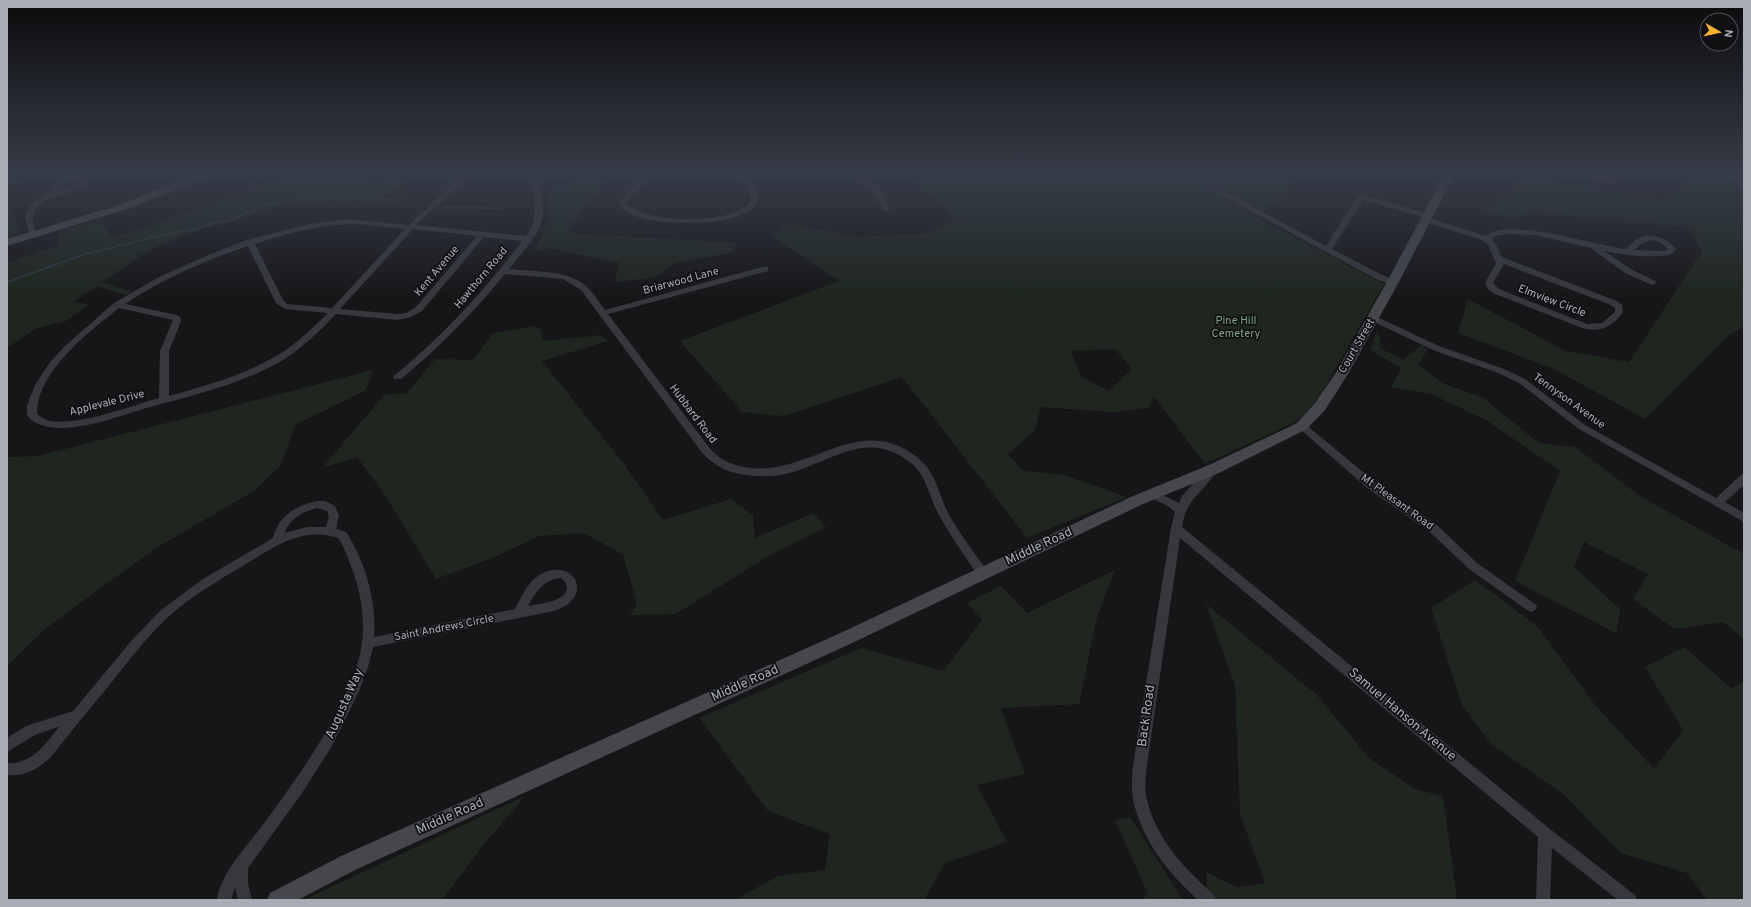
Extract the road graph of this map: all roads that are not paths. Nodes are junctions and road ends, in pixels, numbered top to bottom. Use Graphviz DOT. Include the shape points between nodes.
graph roads {
  1 [pos="30,215"];
  2 [pos="95,215"];
  3 [pos="423,215"];
  4 [pos="540,215"];
  5 [pos="642,215"];
  6 [pos="738,215"];
  7 [pos="1263,215"];
  8 [pos="1349,215"];
  9 [pos="1421,215"];
  10 [pos="1427,217"];
  11 [pos="411,227"];
  12 [pos="483,234"];
  13 [pos="33,235"];
  14 [pos="528,239"];
  15 [pos="1487,240"];
  16 [pos="7,242"];
  17 [pos="250,242"];
  18 [pos="1590,244"];
  19 [pos="1327,250"];
  20 [pos="1627,252"];
  21 [pos="1500,259"];
  22 [pos="765,269"];
  23 [pos="503,271"];
  24 [pos="1392,282"];
  25 [pos="1652,283"];
  26 [pos="117,305"];
  27 [pos="332,311"];
  28 [pos="603,314"];
  29 [pos="1373,318"];
  30 [pos="398,377"];
  31 [pos="164,399"];
  32 [pos="1302,426"];
  33 [pos="1214,469"];
  34 [pos="1744,477"];
  35 [pos="1153,494"];
  36 [pos="1717,503"];
  37 [pos="1180,510"];
  38 [pos="1744,518"];
  39 [pos="1176,528"];
  40 [pos="330,530"];
  41 [pos="278,539"];
  42 [pos="983,574"];
  43 [pos="1531,607"];
  44 [pos="519,613"];
  45 [pos="368,643"];
  46 [pos="77,715"];
  47 [pos="7,746"];
  48 [pos="7,768"];
  49 [pos="1544,834"];
  50 [pos="241,865"];
  51 [pos="224,900"];
  52 [pos="245,900"];
  53 [pos="277,900"];
  54 [pos="1209,900"];
  55 [pos="1543,900"];
  56 [pos="1630,900"];
  1 -- 13 [label="street"];
  2 -- 13 [label="street"];
  3 -- 11 [label="street, Applevale Drive"];
  4 -- 14 [label="street, Hawthorn Road"];
  5 -- 6 [label="street" via="705,221"];
  7 -- 19 [label="street"];
  8 -- 19 [label="street"];
  9 -- 10 [label="street"];
  10 -- 15 [label="street"];
  10 -- 24 [label="street, Court Street"];
  11 -- 12 [label="street, Applevale Drive"];
  11 -- 17 [label="street, Applevale Drive" via="338,222 310,226"];
  11 -- 27 [label="street, Applevale Drive"];
  12 -- 14 [label="street, Applevale Drive"];
  12 -- 27 [label="street, Kent Avenue" via="423,305 414,312 397,316"];
  13 -- 16 [label="street"];
  14 -- 23 [label="street, Hawthorn Road"];
  15 -- 18 [label="street" via="1493,234 1517,232"];
  15 -- 21 [label="street"];
  17 -- 26 [label="street, Applevale Drive" via="174,271"];
  17 -- 27 [label="street, Kent Avenue" via="281,304"];
  18 -- 20 [label="street"];
  18 -- 25 [label="street" via="1628,271"];
  19 -- 24 [label="street"];
  20 -- 20 [label="street" via="1665,253 1672,248 1662,241 1646,238"];
  21 -- 21 [label="street, Elmview Circle" via="1489,282 1490,287 1496,291 1594,328 1602,328 1619,312 1619,307 1614,303"];
  22 -- 28 [label="street, Briarwood Lane"];
  23 -- 28 [label="street, Hubbard Road" via="572,280 588,293"];
  23 -- 30 [label="street, Hawthorn Road" via="461,319"];
  24 -- 29 [label="street, Court Street"];
  26 -- 31 [label="street" via="176,318 177,324 170,334 164,356"];
  26 -- 31 [label="street, Applevale Drive" via="85,330 51,368 36,392 32,403 32,415 42,423 73,424"];
  27 -- 31 [label="street, Applevale Drive" via="299,344 276,360 230,380"];
  28 -- 42 [label="street, Hubbard Road" via="707,452 719,463 737,470 774,472 786,470 854,444 876,444 895,448 914,459 927,474 948,522"];
  29 -- 32 [label="street, Court Street" via="1328,396"];
  29 -- 36 [label="street, Tennyson Avenue" via="1436,348 1500,371 1522,382 1582,427"];
  32 -- 33 [label="street, Court Street"];
  32 -- 43 [label="street, Mt Pleasant Road" via="1376,489 1434,529 1473,566"];
  33 -- 35 [label="street, Middle Road"];
  33 -- 37 [label="street, Back Road" via="1186,499"];
  34 -- 36 [label="street" via="1738,486"];
  35 -- 37 [label="street"];
  35 -- 42 [label="street, Middle Road"];
  36 -- 38 [label="street, Tennyson Avenue"];
  37 -- 39 [label="street, Back Road"];
  39 -- 49 [label="street, Samuel Hanson Avenue"];
  39 -- 54 [label="street, Back Road" via="1140,765 1139,797 1148,825 1158,842 1189,882"];
  40 -- 41 [label="street" via="311,530"];
  40 -- 41 [label="street" via="333,510 322,505 312,505 290,516 283,524"];
  40 -- 45 [label="street, Augusta Way" via="345,539 364,582 368,605"];
  41 -- 46 [label="street" via="194,590 164,614 139,639"];
  42 -- 53 [label="street, Middle Road" via="348,863"];
  44 -- 44 [label="street, Saint Andrews Circle" via="532,590 542,579 555,574 568,576 572,580 574,585 571,595 561,604"];
  44 -- 45 [label="street, Saint Andrews Circle"];
  45 -- 50 [label="street, Augusta Way" via="344,713 324,750"];
  46 -- 47 [label="street" via="29,731"];
  46 -- 48 [label="street" via="38,760 20,769"];
  49 -- 55 [label="street"];
  49 -- 56 [label="street, Samuel Hanson Avenue"];
  50 -- 51 [label="street, Augusta Way" via="225,892"];
  50 -- 52 [label="street" via="241,884"];
}
